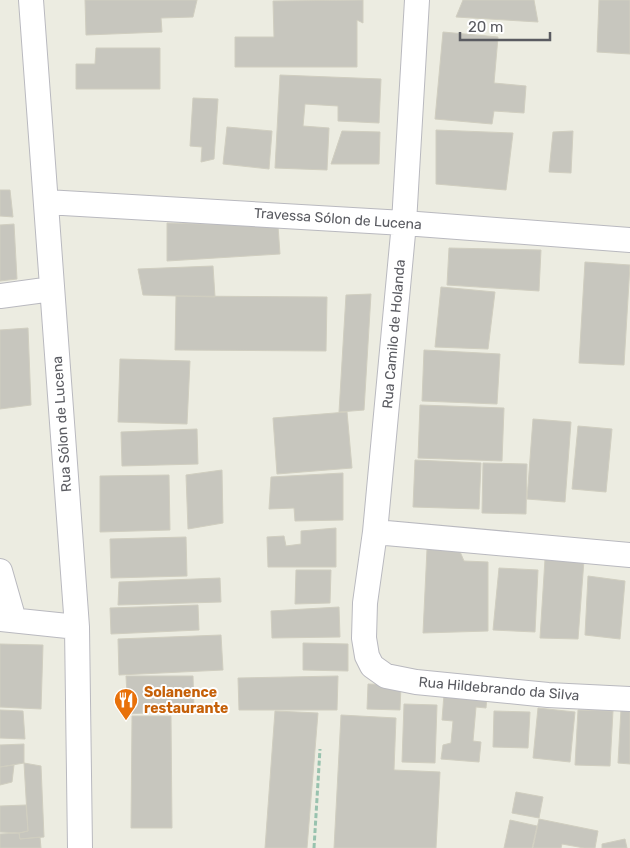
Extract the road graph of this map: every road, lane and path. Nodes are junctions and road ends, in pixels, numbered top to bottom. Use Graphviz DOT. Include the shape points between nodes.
graph roads {
  1 [pos="31,0"];
  2 [pos="416,0"];
  3 [pos="46,202"];
  4 [pos="404,223"];
  5 [pos="630,240"];
  6 [pos="52,289"];
  7 [pos="0,296"];
  8 [pos="375,532"];
  9 [pos="630,555"];
  10 [pos="0,571"];
  11 [pos="7,619"];
  12 [pos="77,627"];
  13 [pos="372,666"];
  14 [pos="630,699"];
  15 [pos="320,748"];
  16 [pos="80,848"];
  17 [pos="314,848"];
  1 -- 3 [label="street, Rua Sólon de Lucena"];
  2 -- 4 [label="street, Rua Camilo de Holanda"];
  3 -- 4 [label="street, Travessa Sólon de Lucena"];
  3 -- 6 [label="street, Rua Sólon de Lucena"];
  4 -- 5 [label="street, Travessa Sólon de Lucena"];
  4 -- 8 [label="street, Rua Camilo de Holanda"];
  6 -- 7 [label="street"];
  6 -- 12 [label="street, Rua Sólon de Lucena"];
  8 -- 9 [label="street"];
  8 -- 13 [label="street, Rua Camilo de Holanda" via="365,604 365,649"];
  10 -- 11 [label="street"];
  11 -- 12 [label="street"];
  12 -- 16 [label="street, Rua Sólon de Lucena"];
  13 -- 14 [label="street, Rua Hildebrando da Silva" via="386,676 416,682 548,695"];
  15 -- 17 [label="path"];
}
